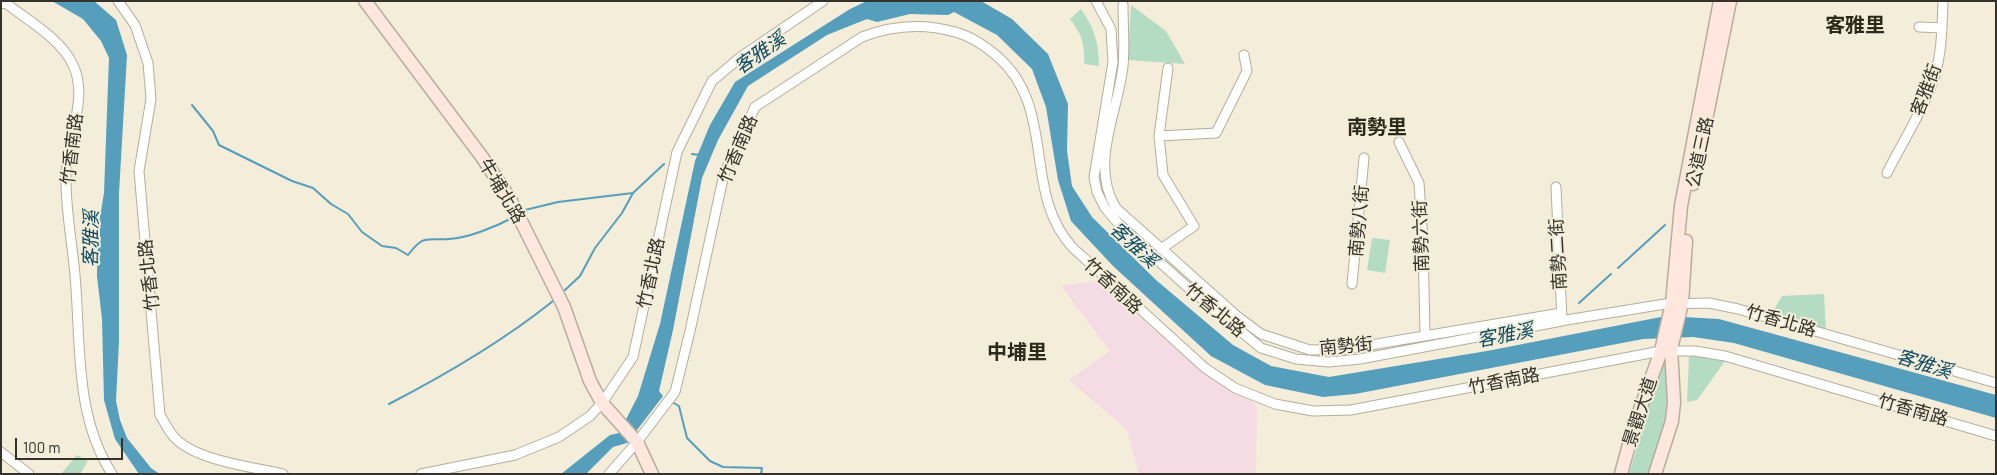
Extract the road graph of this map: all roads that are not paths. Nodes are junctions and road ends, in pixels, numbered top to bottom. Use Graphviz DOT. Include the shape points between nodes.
graph roads {
  1 [pos="118,1"];
  2 [pos="365,1"];
  3 [pos="823,1"];
  4 [pos="1096,1"];
  5 [pos="1720,1"];
  6 [pos="1730,1"];
  7 [pos="1943,1"];
  8 [pos="5,5"];
  9 [pos="1123,5"];
  10 [pos="1919,27"];
  11 [pos="1942,28"];
  12 [pos="1244,56"];
  13 [pos="1168,68"];
  14 [pos="1159,136"];
  15 [pos="1399,142"];
  16 [pos="1364,158"];
  17 [pos="1887,173"];
  18 [pos="1556,187"];
  19 [pos="1162,249"];
  20 [pos="1352,284"];
  21 [pos="1677,303"];
  22 [pos="1561,318"];
  23 [pos="1425,335"];
  24 [pos="1666,350"];
  25 [pos="1996,384"];
  26 [pos="602,403"];
  27 [pos="1996,436"];
  28 [pos="637,442"];
  29 [pos="1,452"];
  30 [pos="29,474"];
  31 [pos="112,474"];
  32 [pos="283,474"];
  33 [pos="421,474"];
  34 [pos="610,474"];
  35 [pos="652,474"];
  36 [pos="1621,474"];
  37 [pos="1655,474"];
  1 -- 32 [label="street, 竹香北路" via="135,25 148,63 151,99 139,171 160,415 175,438 190,449"];
  2 -- 26 [label="street, 牛埔北路" via="478,151 510,199 564,307 590,381"];
  3 -- 26 [label="street, 竹香北路" via="742,56 712,82 677,152 633,357"];
  4 -- 22 [label="street, 竹香北路" via="1111,30 1113,55 1094,177 1097,192 1105,208 1124,230 1222,318 1261,348 1296,359 1329,362"];
  5 -- 21 [label="street, 公道三路" via="1680,206"];
  6 -- 21 [label="street, 公道三路" via="1689,205"];
  7 -- 11 [label="street, 客雅街"];
  8 -- 31 [label="street, 竹香南路" via="60,46 73,65 79,83 66,172 84,409 99,454"];
  9 -- 19 [label="street, 南勢街" via="1123,66 1104,176 1108,196 1116,208"];
  10 -- 11 [label="street"];
  11 -- 17 [label="street, 客雅街" via="1935,73 1927,96"];
  12 -- 14 [label="street" via="1248,71 1216,133"];
  13 -- 14 [label="street"];
  14 -- 19 [label="street" via="1163,175 1194,226"];
  15 -- 23 [label="street, 南勢六街" via="1419,183"];
  16 -- 20 [label="street, 南勢八街"];
  18 -- 22 [label="street, 南勢二街"];
  19 -- 23 [label="street, 南勢街" via="1261,334 1292,345 1310,350 1347,349"];
  21 -- 22 [label="street, 竹香北路"];
  21 -- 24 [label="street"];
  21 -- 25 [label="street, 竹香北路" via="1709,303 1738,309"];
  22 -- 23 [label="street, 南勢街"];
  24 -- 27 [label="street, 竹香南路" via="1726,356"];
  24 -- 28 [label="street, 竹香南路" via="1351,410 1313,411 1275,404 1235,388 1205,368 1128,301 1062,237 1045,199 1030,106 1017,77 1004,62 969,36 938,27 899,26 862,37 755,108 724,174 675,392"];
  24 -- 36 [label="street, 景觀大道" via="1634,426"];
  24 -- 37 [label="street, 景觀大道" via="1674,402 1672,421"];
  26 -- 28 [label="street, 牛埔北路"];
  26 -- 33 [label="street, 竹香北路" via="590,416 559,437 515,456"];
  28 -- 34 [label="street, 竹香南路"];
  28 -- 35 [label="street"];
  29 -- 30 [label="street"];
}
